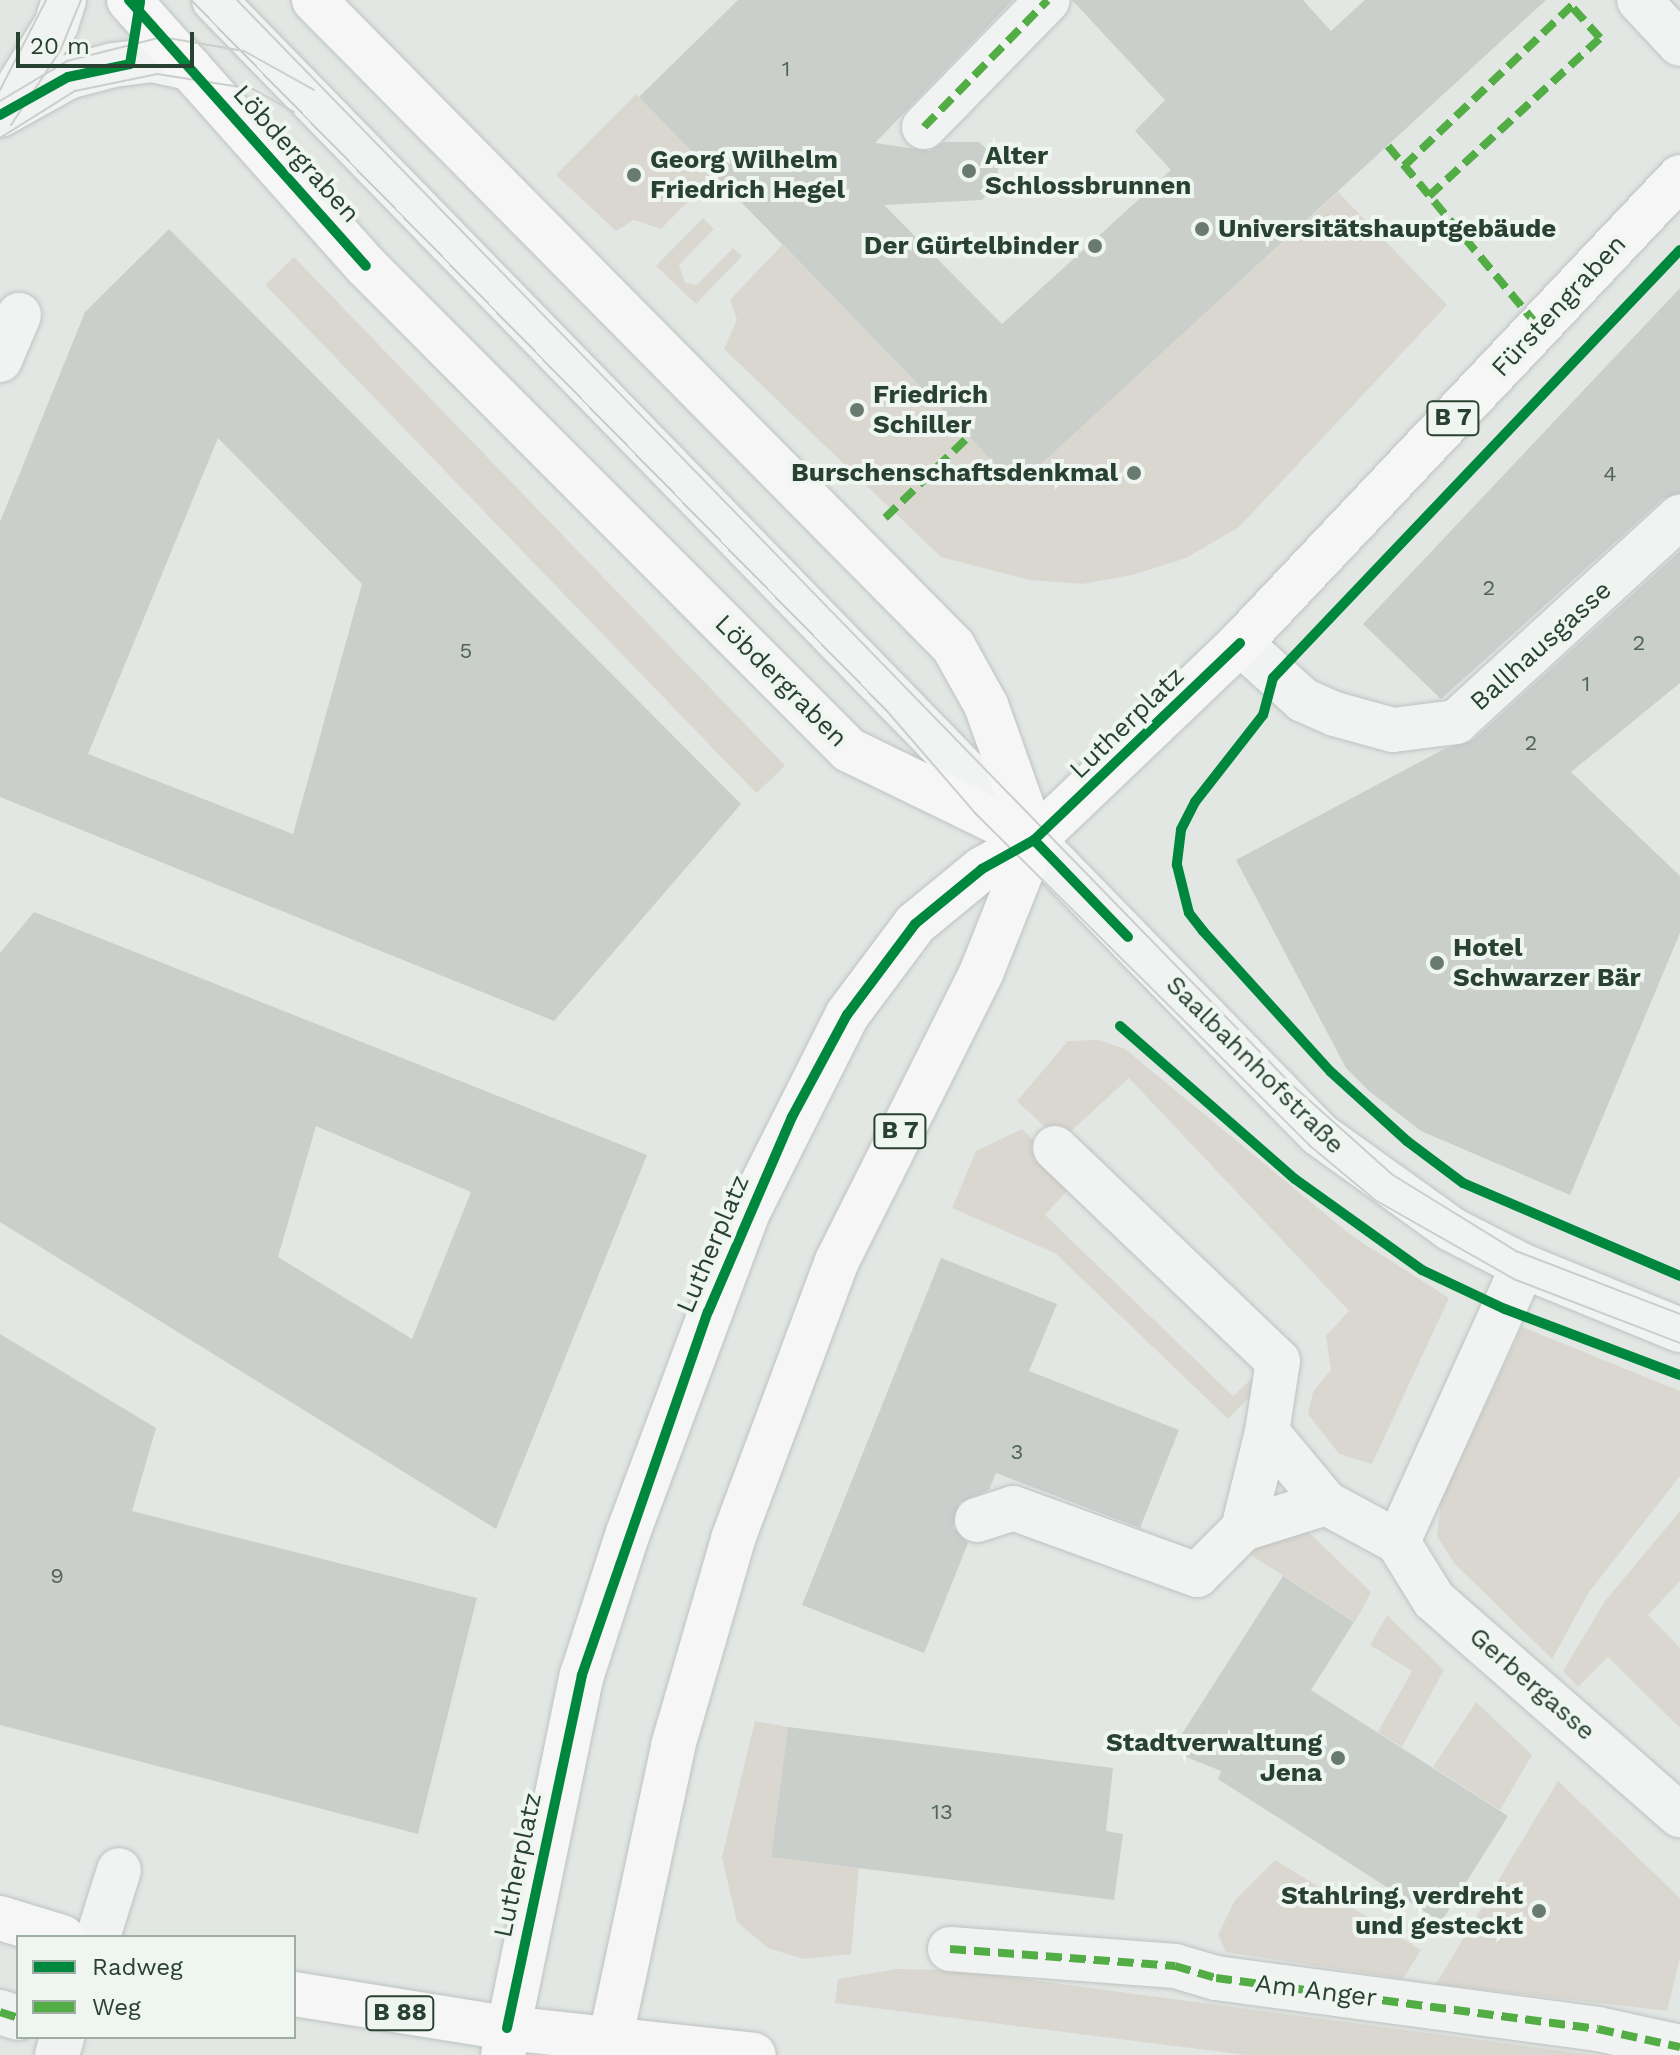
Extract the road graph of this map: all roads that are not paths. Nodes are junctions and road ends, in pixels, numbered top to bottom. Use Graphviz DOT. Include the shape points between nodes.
graph roads {
  1 [pos="64,0"];
  2 [pos="129,0"];
  3 [pos="214,0"];
  4 [pos="314,0"];
  5 [pos="1048,0"];
  6 [pos="1639,0"];
  7 [pos="1680,44"];
  8 [pos="190,68"];
  9 [pos="0,114"];
  10 [pos="924,127"];
  11 [pos="1680,177"];
  12 [pos="19,315"];
  13 [pos="0,360"];
  14 [pos="1680,517"];
  15 [pos="1240,643"];
  16 [pos="1034,840"];
  17 [pos="1055,1148"];
  18 [pos="1523,1266"];
  19 [pos="1680,1330"];
  20 [pos="1267,1432"];
  21 [pos="1326,1503"];
  22 [pos="977,1520"];
  23 [pos="1243,1529"];
  24 [pos="1398,1542"];
  25 [pos="1673,1796"];
  26 [pos="119,1870"];
  27 [pos="0,1918"];
  28 [pos="55,1935"];
  29 [pos="99,1935"];
  30 [pos="950,1949"];
  31 [pos="296,1994"];
  32 [pos="505,2041"];
  33 [pos="1680,2047"];
  34 [pos="609,2048"];
  35 [pos="754,2055"];
  1 -- 9 [label="street" via="56,25"];
  2 -- 8 [label="main road, Löbdergraben"];
  3 -- 16 [label="street, Saalbahnhofstraße"];
  4 -- 16 [label="main road" via="953,646 986,705"];
  5 -- 10 [label="street"];
  6 -- 7 [label="street"];
  8 -- 9 [label="street" via="152,60 113,65 68,77"];
  8 -- 16 [label="main road, Löbdergraben" via="366,266 849,750"];
  11 -- 15 [label="main road, Fürstengraben / B 7"];
  12 -- 13 [label="street"];
  14 -- 15 [label="street, Ballhausgasse" via="1456,722 1393,730 1335,714 1303,700"];
  15 -- 16 [label="main road, Lutherplatz / B 7"];
  16 -- 18 [label="street, Saalbahnhofstraße" via="1319,1134 1397,1194"];
  16 -- 32 [label="main road, Lutherplatz / B 7" via="952,890 883,962 833,1041 747,1214 628,1533 582,1675"];
  16 -- 34 [label="main road, Lutherplatz / B 7" via="982,971 837,1261 733,1539 673,1746"];
  17 -- 20 [label="street" via="1278,1361"];
  18 -- 19 [label="street, Saalbahnhofstraße"];
  18 -- 24 [label="street"];
  20 -- 21 [label="street, Gerbergasse"];
  20 -- 23 [label="street"];
  21 -- 23 [label="street"];
  21 -- 24 [label="street, Gerbergasse"];
  22 -- 23 [label="street" via="1013,1508 1197,1575"];
  24 -- 25 [label="street, Gerbergasse" via="1434,1600"];
  26 -- 29 [label="street"];
  27 -- 28 [label="main road"];
  30 -- 33 [label="street, Am Anger" via="1175,1966 1216,1978 1598,2029"];
  31 -- 32 [label="main road, B 88"];
  32 -- 34 [label="main road, B 88"];
  34 -- 35 [label="main road, B 88"];
}
